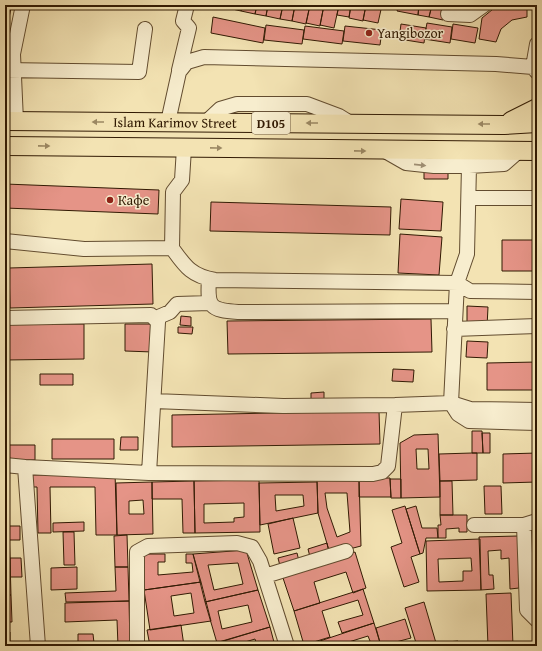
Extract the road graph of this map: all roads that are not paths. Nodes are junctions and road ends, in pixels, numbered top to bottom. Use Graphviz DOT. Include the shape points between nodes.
graph roads {
  1 [pos="23,5"];
  2 [pos="187,5"];
  3 [pos="484,5"];
  4 [pos="448,14"];
  5 [pos="145,29"];
  6 [pos="537,44"];
  7 [pos="9,70"];
  8 [pos="535,70"];
  9 [pos="179,72"];
  10 [pos="537,108"];
  11 [pos="11,121"];
  12 [pos="168,122"];
  13 [pos="537,123"];
  14 [pos="504,125"];
  15 [pos="5,146"];
  16 [pos="184,148"];
  17 [pos="385,151"];
  18 [pos="528,151"];
  19 [pos="469,166"];
  20 [pos="469,198"];
  21 [pos="537,198"];
  22 [pos="5,241"];
  23 [pos="172,248"];
  24 [pos="209,279"];
  25 [pos="457,284"];
  26 [pos="537,292"];
  27 [pos="210,303"];
  28 [pos="455,311"];
  29 [pos="5,318"];
  30 [pos="156,318"];
  31 [pos="537,326"];
  32 [pos="454,329"];
  33 [pos="154,401"];
  34 [pos="451,403"];
  35 [pos="395,405"];
  36 [pos="537,410"];
  37 [pos="537,423"];
  38 [pos="5,465"];
  39 [pos="25,467"];
  40 [pos="149,473"];
  41 [pos="531,523"];
  42 [pos="474,526"];
  43 [pos="346,551"];
  44 [pos="265,576"];
  45 [pos="537,620"];
  46 [pos="38,646"];
  47 [pos="136,646"];
  48 [pos="287,646"];
  1 -- 7 [label="lane"];
  2 -- 9 [label="lane" via="184,21 189,28"];
  3 -- 4 [label="lane" via="470,15"];
  5 -- 7 [label="lane" via="139,72"];
  6 -- 8 [label="lane"];
  7 -- 11 [label="lane"];
  8 -- 9 [label="lane" via="496,64 222,56 204,57 187,62"];
  9 -- 12 [label="lane"];
  10 -- 14 [label="main road"];
  12 -- 11 [label="main road, Islam Karimov Street / D105, one-way"];
  14 -- 12 [label="main road, Islam Karimov Street / D105, one-way"];
  13 -- 14 [label="main road, Islam Karimov Street / D105"];
  15 -- 16 [label="main road, Islam Karimov Street / D105, one-way"];
  16 -- 17 [label="main road, Islam Karimov Street / D105, one-way"];
  16 -- 23 [label="lane" via="182,180 173,192"];
  17 -- 18 [label="main road, Islam Karimov Street / D105"];
  17 -- 19 [label="lane, one-way" via="406,163"];
  18 -- 19 [label="lane" via="504,164"];
  19 -- 20 [label="lane"];
  20 -- 21 [label="lane"];
  20 -- 25 [label="lane" via="467,254"];
  22 -- 23 [label="lane" via="84,249"];
  23 -- 24 [label="lane" via="188,270"];
  24 -- 25 [label="lane"];
  24 -- 27 [label="lane"];
  25 -- 26 [label="lane" via="470,291"];
  25 -- 28 [label="lane"];
  27 -- 28 [label="lane" via="219,310 238,312"];
  27 -- 30 [label="lane" via="177,304 170,312"];
  28 -- 32 [label="lane"];
  29 -- 30 [label="lane"];
  30 -- 33 [label="lane" via="158,331"];
  31 -- 32 [label="lane"];
  32 -- 34 [label="lane"];
  33 -- 35 [label="lane" via="283,406"];
  33 -- 40 [label="lane"];
  34 -- 35 [label="lane"];
  34 -- 36 [label="lane" via="470,409"];
  34 -- 37 [label="lane" via="458,414 469,421"];
  35 -- 40 [label="lane" via="388,466 382,472"];
  38 -- 39 [label="lane"];
  39 -- 40 [label="lane"];
  39 -- 46 [label="lane"];
  41 -- 42 [label="lane"];
  41 -- 45 [label="lane" via="527,610"];
  43 -- 44 [label="lane"];
  44 -- 47 [label="lane" via="252,547 237,543 148,546 137,552"];
  44 -- 48 [label="lane"];
}
